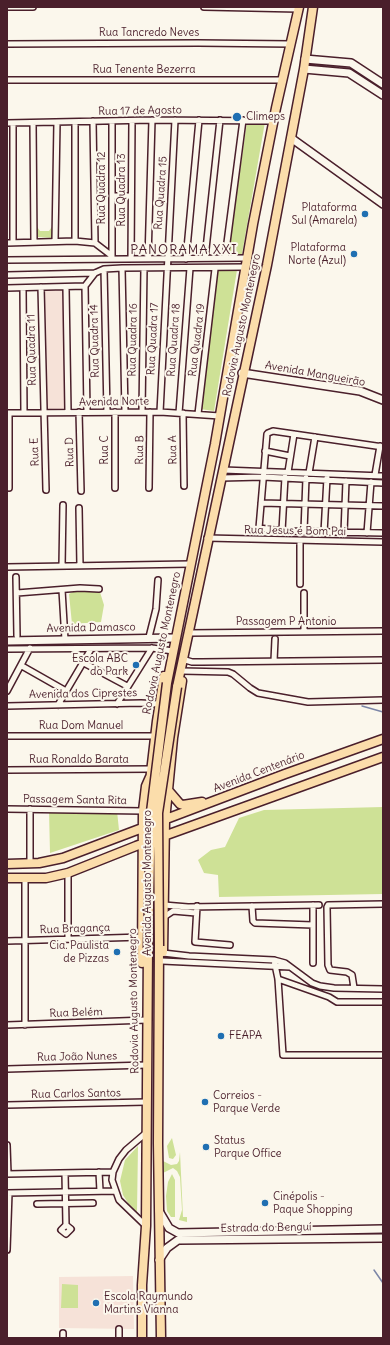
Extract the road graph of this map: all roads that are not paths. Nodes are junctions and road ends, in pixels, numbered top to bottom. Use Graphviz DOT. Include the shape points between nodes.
graph roads {
  1 [pos="7,7"];
  2 [pos="33,7"];
  3 [pos="204,7"];
  4 [pos="313,7"];
  5 [pos="298,8"];
  6 [pos="7,44"];
  7 [pos="291,44"];
  8 [pos="305,59"];
  9 [pos="304,69"];
  10 [pos="7,80"];
  11 [pos="281,80"];
  12 [pos="383,84"];
  13 [pos="383,95"];
  14 [pos="152,120"];
  15 [pos="175,120"];
  16 [pos="199,120"];
  17 [pos="220,120"];
  18 [pos="243,120"];
  19 [pos="93,121"];
  20 [pos="112,121"];
  21 [pos="132,121"];
  22 [pos="273,121"];
  23 [pos="56,122"];
  24 [pos="75,122"];
  25 [pos="10,123"];
  26 [pos="33,123"];
  27 [pos="291,138"];
  28 [pos="112,196"];
  29 [pos="132,196"];
  30 [pos="383,204"];
  31 [pos="75,241"];
  32 [pos="7,242"];
  33 [pos="34,242"];
  34 [pos="54,242"];
  35 [pos="13,243"];
  36 [pos="95,243"];
  37 [pos="112,257"];
  38 [pos="186,258"];
  39 [pos="205,258"];
  40 [pos="225,258"];
  41 [pos="248,258"];
  42 [pos="132,259"];
  43 [pos="148,259"];
  44 [pos="167,259"];
  45 [pos="7,260"];
  46 [pos="246,267"];
  47 [pos="122,268"];
  48 [pos="144,268"];
  49 [pos="167,268"];
  50 [pos="190,268"];
  51 [pos="104,269"];
  52 [pos="215,269"];
  53 [pos="95,273"];
  54 [pos="7,275"];
  55 [pos="85,286"];
  56 [pos="41,287"];
  57 [pos="7,288"];
  58 [pos="23,288"];
  59 [pos="66,288"];
  60 [pos="242,373"];
  61 [pos="383,400"];
  62 [pos="68,412"];
  63 [pos="79,412"];
  64 [pos="87,412"];
  65 [pos="107,412"];
  66 [pos="115,412"];
  67 [pos="125,412"];
  68 [pos="142,412"];
  69 [pos="150,412"];
  70 [pos="160,412"];
  71 [pos="8,413"];
  72 [pos="24,413"];
  73 [pos="44,413"];
  74 [pos="181,413"];
  75 [pos="198,414"];
  76 [pos="220,416"];
  77 [pos="294,434"];
  78 [pos="315,437"];
  79 [pos="381,447"];
  80 [pos="265,451"];
  81 [pos="290,456"];
  82 [pos="263,470"];
  83 [pos="288,472"];
  84 [pos="309,473"];
  85 [pos="327,473"];
  86 [pos="222,474"];
  87 [pos="375,475"];
  88 [pos="263,476"];
  89 [pos="383,476"];
  90 [pos="285,477"];
  91 [pos="306,478"];
  92 [pos="327,480"];
  93 [pos="346,481"];
  94 [pos="371,482"];
  95 [pos="383,483"];
  96 [pos="184,486"];
  97 [pos="9,488"];
  98 [pos="115,488"];
  99 [pos="149,488"];
  100 [pos="46,490"];
  101 [pos="81,491"];
  102 [pos="261,503"];
  103 [pos="284,504"];
  104 [pos="304,504"];
  105 [pos="325,504"];
  106 [pos="63,505"];
  107 [pos="345,505"];
  108 [pos="368,506"];
  109 [pos="383,506"];
  110 [pos="79,508"];
  111 [pos="282,531"];
  112 [pos="304,532"];
  113 [pos="324,533"];
  114 [pos="344,533"];
  115 [pos="367,533"];
  116 [pos="383,534"];
  117 [pos="207,538"];
  118 [pos="300,541"];
  119 [pos="383,542"];
  120 [pos="190,564"];
  121 [pos="62,566"];
  122 [pos="80,566"];
  123 [pos="7,567"];
  124 [pos="16,577"];
  125 [pos="158,580"];
  126 [pos="300,584"];
  127 [pos="99,589"];
  128 [pos="62,590"];
  129 [pos="17,593"];
  130 [pos="304,593"];
  131 [pos="383,631"];
  132 [pos="304,632"];
  133 [pos="189,633"];
  134 [pos="17,636"];
  135 [pos="149,637"];
  136 [pos="175,638"];
  137 [pos="275,639"];
  138 [pos="65,640"];
  139 [pos="7,641"];
  140 [pos="30,648"];
  141 [pos="152,648"];
  142 [pos="7,649"];
  143 [pos="91,649"];
  144 [pos="173,651"];
  145 [pos="171,659"];
  146 [pos="182,659"];
  147 [pos="383,660"];
  148 [pos="82,662"];
  149 [pos="192,662"];
  150 [pos="229,662"];
  151 [pos="274,662"];
  152 [pos="22,666"];
  153 [pos="181,670"];
  154 [pos="192,672"];
  155 [pos="228,672"];
  156 [pos="127,686"];
  157 [pos="7,691"];
  158 [pos="66,691"];
  159 [pos="383,700"];
  160 [pos="117,704"];
  161 [pos="159,704"];
  162 [pos="58,705"];
  163 [pos="7,706"];
  164 [pos="7,736"];
  165 [pos="155,736"];
  166 [pos="383,739"];
  167 [pos="383,757"];
  168 [pos="7,770"];
  169 [pos="150,773"];
  170 [pos="167,793"];
  171 [pos="213,802"];
  172 [pos="7,809"];
  173 [pos="30,809"];
  174 [pos="144,811"];
  175 [pos="165,820"];
  176 [pos="143,828"];
  177 [pos="178,832"];
  178 [pos="164,837"];
  179 [pos="142,844"];
  180 [pos="164,849"];
  181 [pos="163,858"];
  182 [pos="7,864"];
  183 [pos="30,864"];
  184 [pos="143,864"];
  185 [pos="68,873"];
  186 [pos="7,878"];
  187 [pos="25,878"];
  188 [pos="383,904"];
  189 [pos="164,905"];
  190 [pos="197,906"];
  191 [pos="252,906"];
  192 [pos="173,909"];
  193 [pos="196,913"];
  194 [pos="164,917"];
  195 [pos="313,925"];
  196 [pos="143,937"];
  197 [pos="68,939"];
  198 [pos="7,941"];
  199 [pos="24,941"];
  200 [pos="230,944"];
  201 [pos="161,954"];
  202 [pos="274,960"];
  203 [pos="313,963"];
  204 [pos="276,966"];
  205 [pos="290,967"];
  206 [pos="278,979"];
  207 [pos="354,988"];
  208 [pos="383,989"];
  209 [pos="159,1002"];
  210 [pos="383,1002"];
  211 [pos="147,1019"];
  212 [pos="25,1025"];
  213 [pos="7,1026"];
  214 [pos="383,1055"];
  215 [pos="147,1065"];
  216 [pos="7,1069"];
  217 [pos="146,1102"];
  218 [pos="7,1105"];
  219 [pos="146,1133"];
  220 [pos="7,1145"];
  221 [pos="99,1172"];
  222 [pos="113,1172"];
  223 [pos="66,1173"];
  224 [pos="8,1174"];
  225 [pos="100,1191"];
  226 [pos="115,1191"];
  227 [pos="66,1192"];
  228 [pos="8,1193"];
  229 [pos="66,1203"];
  230 [pos="94,1203"];
  231 [pos="37,1204"];
  232 [pos="159,1211"];
  233 [pos="66,1225"];
  234 [pos="146,1226"];
  235 [pos="383,1229"];
  236 [pos="172,1231"];
  237 [pos="333,1234"];
  238 [pos="383,1238"];
  239 [pos="174,1242"];
  240 [pos="7,1250"];
  241 [pos="159,1260"];
  242 [pos="120,1330"];
  243 [pos="162,1336"];
  244 [pos="119,1338"];
  245 [pos="142,1338"];
  1 -- 2 [label="street"];
  3 -- 5 [label="street"];
  4 -- 8 [label="main road, Rodovia Augusto Montenegro"];
  5 -- 7 [label="main road, Rodovia Augusto Montenegro"];
  6 -- 7 [label="street, Rua Tancredo Neves"];
  7 -- 11 [label="main road, Rodovia Augusto Montenegro"];
  8 -- 9 [label="main road, Rodovia Augusto Montenegro"];
  8 -- 12 [label="street" via="352,63"];
  9 -- 13 [label="street" via="349,73"];
  9 -- 27 [label="main road, Rodovia Augusto Montenegro"];
  10 -- 11 [label="street, Rua Tenente Bezerra"];
  11 -- 22 [label="main road, Rodovia Augusto Montenegro"];
  14 -- 15 [label="street, Rua 17 de Agosto"];
  14 -- 21 [label="street, Rua 17 de Agosto"];
  14 -- 43 [label="street"];
  15 -- 16 [label="street, Rua 17 de Agosto"];
  15 -- 44 [label="street, Rua Quadra 15"];
  16 -- 17 [label="street, Rua 17 de Agosto"];
  16 -- 38 [label="street"];
  17 -- 18 [label="street, Rua 17 de Agosto"];
  17 -- 39 [label="street"];
  18 -- 22 [label="street, Rua 17 de Agosto"];
  18 -- 40 [label="street"];
  19 -- 20 [label="street, Rua 17 de Agosto"];
  19 -- 24 [label="street, Rua 17 de Agosto"];
  19 -- 36 [label="street"];
  20 -- 21 [label="street, Rua 17 de Agosto"];
  20 -- 28 [label="street, Rua Quadra 12"];
  21 -- 29 [label="street, Rua Quadra 13"];
  22 -- 41 [label="main road, Rodovia Augusto Montenegro"];
  23 -- 24 [label="street, Rua 17 de Agosto"];
  23 -- 26 [label="street, Rua 17 de Agosto"];
  23 -- 34 [label="street"];
  24 -- 31 [label="street"];
  25 -- 26 [label="street, Rua 17 de Agosto"];
  25 -- 35 [label="street"];
  26 -- 33 [label="street"];
  27 -- 30 [label="street"];
  27 -- 60 [label="main road, Rodovia Augusto Montenegro" via="267,265"];
  28 -- 29 [label="street"];
  28 -- 37 [label="street, Rua Quadra 12"];
  29 -- 42 [label="street, Rua Quadra 13"];
  31 -- 34 [label="street"];
  31 -- 36 [label="street"];
  32 -- 35 [label="street"];
  33 -- 34 [label="street"];
  33 -- 35 [label="street"];
  36 -- 37 [label="street"];
  37 -- 42 [label="street"];
  37 -- 45 [label="street"];
  38 -- 39 [label="street"];
  38 -- 44 [label="street"];
  39 -- 40 [label="street"];
  40 -- 41 [label="street"];
  41 -- 46 [label="main road, Rodovia Augusto Montenegro"];
  42 -- 43 [label="street"];
  43 -- 44 [label="street"];
  44 -- 49 [label="street, Rua Quadra 15"];
  46 -- 52 [label="street"];
  46 -- 76 [label="main road, Rodovia Augusto Montenegro"];
  47 -- 48 [label="street"];
  47 -- 51 [label="street"];
  47 -- 67 [label="street"];
  48 -- 49 [label="street"];
  48 -- 68 [label="street, Rua Quadra 16"];
  49 -- 50 [label="street"];
  49 -- 70 [label="street, Rua Quadra 17"];
  50 -- 52 [label="street"];
  50 -- 74 [label="street, Rua Quadra 18"];
  51 -- 53 [label="street"];
  51 -- 65 [label="street, Rua Quadra 14"];
  52 -- 75 [label="street, Rua Quadra 19"];
  53 -- 54 [label="street"];
  53 -- 55 [label="street"];
  55 -- 59 [label="street"];
  55 -- 64 [label="street"];
  56 -- 58 [label="street"];
  56 -- 59 [label="street"];
  56 -- 73 [label="street, Rua Quadra 11"];
  57 -- 58 [label="street"];
  58 -- 72 [label="street"];
  59 -- 62 [label="street"];
  60 -- 61 [label="street, Avenida Mangueirão" via="360,392"];
  60 -- 86 [label="main road, Rodovia Augusto Montenegro"];
  62 -- 63 [label="street, Avenida Norte"];
  62 -- 73 [label="street, Avenida Norte"];
  63 -- 64 [label="street, Avenida Norte"];
  63 -- 101 [label="street, Rua D"];
  64 -- 65 [label="street, Avenida Norte"];
  65 -- 66 [label="street, Avenida Norte"];
  66 -- 67 [label="street, Avenida Norte"];
  66 -- 98 [label="street, Rua C"];
  67 -- 68 [label="street, Avenida Norte"];
  68 -- 69 [label="street, Avenida Norte"];
  69 -- 70 [label="street, Avenida Norte"];
  69 -- 99 [label="street, Rua B"];
  70 -- 74 [label="street, Avenida Norte"];
  71 -- 72 [label="street, Avenida Norte"];
  71 -- 97 [label="street"];
  72 -- 73 [label="street, Avenida Norte"];
  73 -- 100 [label="street, Rua E"];
  74 -- 75 [label="street, Avenida Norte"];
  74 -- 96 [label="street, Rua A"];
  75 -- 76 [label="street, Avenida Norte"];
  76 -- 120 [label="main road, Rodovia Augusto Montenegro"];
  77 -- 78 [label="street"];
  77 -- 80 [label="street" via="273,431 267,434"];
  77 -- 81 [label="street"];
  78 -- 79 [label="street"];
  78 -- 84 [label="street"];
  79 -- 87 [label="street"];
  80 -- 81 [label="street"];
  80 -- 82 [label="street"];
  81 -- 83 [label="street"];
  82 -- 83 [label="street"];
  82 -- 86 [label="street"];
  82 -- 88 [label="street"];
  83 -- 84 [label="street"];
  84 -- 85 [label="street"];
  85 -- 87 [label="street"];
  85 -- 92 [label="street"];
  86 -- 88 [label="street"];
  86 -- 117 [label="main road, Rodovia Augusto Montenegro"];
  87 -- 89 [label="street"];
  88 -- 90 [label="street"];
  88 -- 102 [label="street"];
  90 -- 91 [label="street"];
  90 -- 103 [label="street"];
  91 -- 92 [label="street"];
  91 -- 104 [label="street"];
  92 -- 93 [label="street"];
  92 -- 105 [label="street"];
  93 -- 94 [label="street"];
  93 -- 107 [label="street"];
  94 -- 95 [label="street"];
  94 -- 108 [label="street"];
  102 -- 103 [label="street"];
  102 -- 111 [label="street" via="259,528"];
  103 -- 104 [label="street"];
  103 -- 111 [label="street"];
  104 -- 105 [label="street"];
  104 -- 112 [label="street"];
  105 -- 107 [label="street"];
  105 -- 113 [label="street"];
  106 -- 121 [label="street"];
  107 -- 108 [label="street"];
  107 -- 114 [label="street"];
  108 -- 109 [label="street"];
  108 -- 115 [label="street"];
  110 -- 122 [label="street"];
  111 -- 112 [label="street"];
  112 -- 113 [label="street"];
  113 -- 114 [label="street"];
  114 -- 115 [label="street"];
  115 -- 116 [label="street"];
  117 -- 118 [label="street, Rua Jesus é Bom Pai"];
  117 -- 133 [label="main road, Rodovia Augusto Montenegro"];
  118 -- 119 [label="street, Rua Jesus é Bom Pai"];
  118 -- 126 [label="street"];
  120 -- 122 [label="street"];
  120 -- 136 [label="main road, Rodovia Augusto Montenegro"];
  121 -- 122 [label="street"];
  121 -- 123 [label="street"];
  124 -- 129 [label="street"];
  125 -- 135 [label="street" via="156,609"];
  127 -- 128 [label="street"];
  128 -- 129 [label="street"];
  128 -- 138 [label="street"];
  129 -- 134 [label="street"];
  130 -- 132 [label="street"];
  131 -- 132 [label="street, Passagem P Antonio"];
  132 -- 133 [label="street, Passagem P Antonio"];
  133 -- 146 [label="main road, Rodovia Augusto Montenegro"];
  135 -- 136 [label="street, Avenida Damasco"];
  135 -- 138 [label="street, Avenida Damasco"];
  136 -- 144 [label="main road, Rodovia Augusto Montenegro"];
  137 -- 151 [label="street"];
  138 -- 139 [label="street, Avenida Damasco"];
  140 -- 142 [label="street, Avenida Damasco"];
  140 -- 143 [label="street, Avenida Damasco"];
  140 -- 152 [label="street"];
  141 -- 143 [label="street, Avenida Damasco"];
  141 -- 144 [label="street, Avenida Damasco"];
  141 -- 156 [label="street"];
  143 -- 148 [label="street"];
  144 -- 145 [label="main road, Rodovia Augusto Montenegro"];
  145 -- 161 [label="main road, Rodovia Augusto Montenegro" via="166,667"];
  145 -- 211 [label="main road, Avenida Augusto Montenegro, bridge" via="151,812"];
  146 -- 149 [label="street"];
  146 -- 153 [label="main road, Rodovia Augusto Montenegro"];
  147 -- 151 [label="street"];
  148 -- 156 [label="street"];
  148 -- 158 [label="street"];
  149 -- 150 [label="street"];
  149 -- 154 [label="street"];
  150 -- 151 [label="street"];
  150 -- 155 [label="street"];
  152 -- 157 [label="street"];
  152 -- 158 [label="street"];
  153 -- 154 [label="street"];
  153 -- 170 [label="main road, Rodovia Augusto Montenegro" via="182,680"];
  153 -- 201 [label="main road, Avenida Augusto Montenegro, bridge" via="158,813"];
  154 -- 155 [label="street"];
  155 -- 159 [label="street" via="258,693 308,702"];
  156 -- 160 [label="street"];
  158 -- 162 [label="street"];
  160 -- 161 [label="street, Avenida dos Ciprestes"];
  160 -- 162 [label="street, Avenida dos Ciprestes"];
  161 -- 165 [label="main road, Rodovia Augusto Montenegro"];
  162 -- 163 [label="street, Avenida dos Ciprestes"];
  164 -- 165 [label="street, Rua Dom Manuel"];
  165 -- 169 [label="main road, Rodovia Augusto Montenegro"];
  166 -- 171 [label="main road, Avenida Centenário"];
  167 -- 177 [label="main road"];
  168 -- 169 [label="street, Rua Ronaldo Barata"];
  169 -- 170 [label="main road" via="146,813 150,818 160,817"];
  169 -- 174 [label="main road, Rodovia Augusto Montenegro"];
  170 -- 171 [label="main road" via="183,805"];
  170 -- 175 [label="main road, Rodovia Augusto Montenegro"];
  171 -- 175 [label="main road, Avenida Centenário"];
  172 -- 173 [label="street, Passagem Santa Rita"];
  173 -- 174 [label="street, Passagem Santa Rita"];
  173 -- 183 [label="street"];
  174 -- 176 [label="main road, Rodovia Augusto Montenegro"];
  175 -- 176 [label="main road, Avenida Centenário"];
  175 -- 178 [label="main road, Rodovia Augusto Montenegro"];
  176 -- 179 [label="main road, Rodovia Augusto Montenegro"];
  176 -- 183 [label="main road, Avenida Centenário" via="63,858"];
  177 -- 178 [label="main road"];
  177 -- 180 [label="main road"];
  178 -- 179 [label="main road"];
  178 -- 180 [label="main road, Rodovia Augusto Montenegro"];
  179 -- 184 [label="main road, Rodovia Augusto Montenegro"];
  179 -- 185 [label="main road"];
  180 -- 181 [label="main road, Rodovia Augusto Montenegro"];
  181 -- 184 [label="main road" via="161,850 151,848 146,853"];
  181 -- 189 [label="main road, Rodovia Augusto Montenegro"];
  182 -- 183 [label="main road, Avenida Centenário"];
  184 -- 196 [label="main road, Rodovia Augusto Montenegro"];
  185 -- 187 [label="main road" via="46,878"];
  185 -- 197 [label="street"];
  186 -- 187 [label="main road"];
  187 -- 199 [label="street"];
  188 -- 207 [label="street" via="327,906 328,965 330,970 348,972 352,975"];
  189 -- 192 [label="street"];
  189 -- 194 [label="main road, Rodovia Augusto Montenegro"];
  190 -- 191 [label="street"];
  190 -- 192 [label="street"];
  190 -- 193 [label="street"];
  191 -- 195 [label="street" via="253,921 256,923"];
  191 -- 195 [label="street" via="316,905"];
  192 -- 193 [label="street"];
  192 -- 194 [label="street"];
  193 -- 200 [label="street" via="195,942"];
  194 -- 201 [label="main road, Rodovia Augusto Montenegro"];
  195 -- 203 [label="street"];
  196 -- 197 [label="street, Rua Bragança"];
  196 -- 211 [label="main road, Rodovia Augusto Montenegro" via="143,1015"];
  197 -- 199 [label="street, Rua Bragança"];
  198 -- 199 [label="street, Rua Bragança"];
  199 -- 212 [label="street"];
  201 -- 202 [label="street"];
  201 -- 204 [label="street"];
  201 -- 209 [label="main road, Avenida Augusto Montenegro"];
  201 -- 209 [label="main road, Rodovia Augusto Montenegro" via="162,996"];
  202 -- 204 [label="street"];
  202 -- 205 [label="street"];
  204 -- 205 [label="street"];
  204 -- 206 [label="street"];
  205 -- 207 [label="street" via="320,986"];
  206 -- 210 [label="street" via="337,1002"];
  206 -- 214 [label="street" via="283,1055"];
  207 -- 208 [label="street"];
  209 -- 232 [label="main road, Rodovia Augusto Montenegro"];
  211 -- 212 [label="street, Rua Belém"];
  211 -- 215 [label="main road, Rodovia Augusto Montenegro"];
  212 -- 213 [label="street, Rua Belém"];
  215 -- 216 [label="street, Rua João Nunes"];
  215 -- 217 [label="main road, Rodovia Augusto Montenegro"];
  217 -- 218 [label="street, Rua Carlos Santos"];
  217 -- 219 [label="main road, Rodovia Augusto Montenegro"];
  219 -- 222 [label="street" via="126,1150"];
  219 -- 234 [label="main road, Rodovia Augusto Montenegro"];
  220 -- 224 [label="street"];
  221 -- 222 [label="street"];
  221 -- 223 [label="street"];
  221 -- 225 [label="street"];
  222 -- 226 [label="street"];
  223 -- 224 [label="street"];
  223 -- 227 [label="street"];
  225 -- 226 [label="street"];
  225 -- 227 [label="street"];
  226 -- 234 [label="street" via="125,1207"];
  227 -- 228 [label="street"];
  227 -- 229 [label="street"];
  228 -- 240 [label="street"];
  229 -- 230 [label="street"];
  229 -- 231 [label="street"];
  229 -- 233 [label="street"];
  232 -- 236 [label="street"];
  232 -- 241 [label="main road, Rodovia Augusto Montenegro"];
  234 -- 245 [label="main road, Rodovia Augusto Montenegro"];
  235 -- 237 [label="street, Estrada do Benguí"];
  236 -- 237 [label="street, Estrada do Benguí"];
  236 -- 239 [label="street" via="171,1237"];
  237 -- 238 [label="street, Estrada do Benguí"];
  237 -- 239 [label="street, Estrada do Benguí"];
  239 -- 241 [label="street"];
  241 -- 243 [label="main road, Rodovia Augusto Montenegro"];
  242 -- 244 [label="street"];
}
